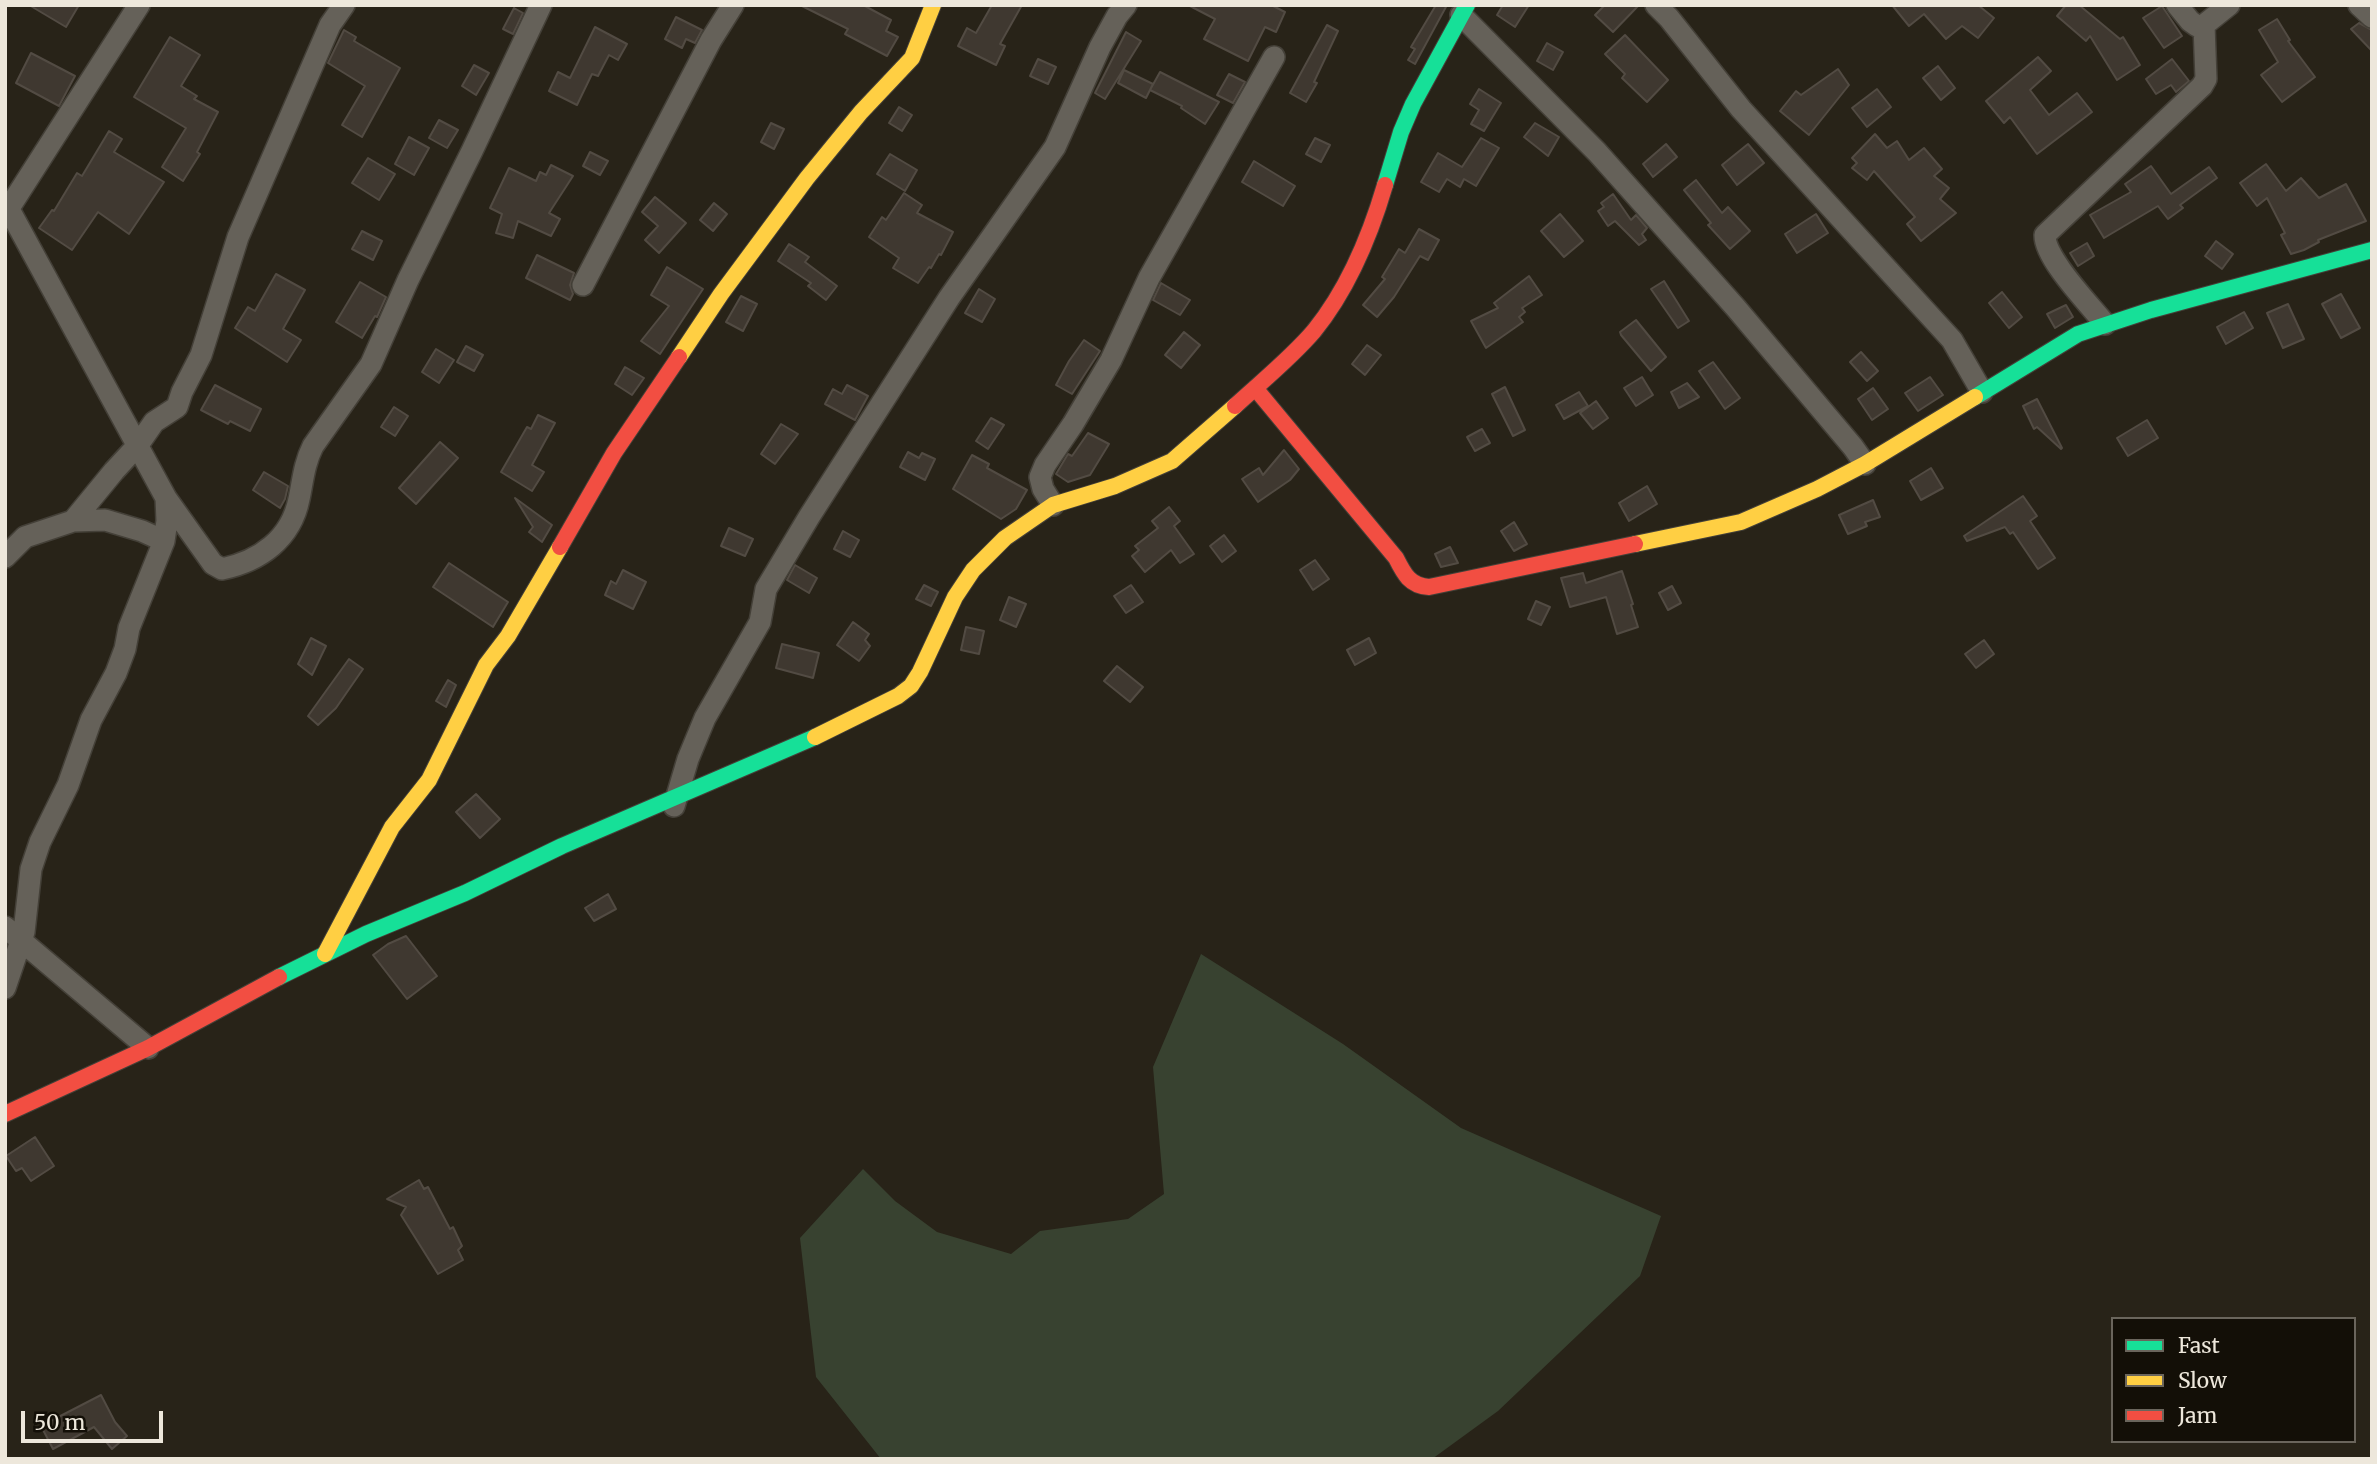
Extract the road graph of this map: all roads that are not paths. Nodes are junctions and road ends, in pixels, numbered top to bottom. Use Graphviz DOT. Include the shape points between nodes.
graph roads {
  1 [pos="139,5"];
  2 [pos="344,5"];
  3 [pos="541,5"];
  4 [pos="733,5"];
  5 [pos="933,5"];
  6 [pos="1126,5"];
  7 [pos="1656,5"];
  8 [pos="2177,5"];
  9 [pos="2229,5"];
  10 [pos="2359,5"];
  11 [pos="1464,10"];
  12 [pos="2372,17"];
  13 [pos="2204,25"];
  14 [pos="1275,57"];
  15 [pos="7,205"];
  16 [pos="2372,250"];
  17 [pos="583,285"];
  18 [pos="2105,324"];
  19 [pos="1255,388"];
  20 [pos="1982,392"];
  21 [pos="138,446"];
  22 [pos="1865,464"];
  23 [pos="166,498"];
  24 [pos="1053,505"];
  25 [pos="73,521"];
  26 [pos="164,541"];
  27 [pos="5,557"];
  28 [pos="674,804"];
  29 [pos="5,927"];
  30 [pos="21,942"];
  31 [pos="325,954"];
  32 [pos="5,988"];
  33 [pos="148,1048"];
  34 [pos="5,1114"];
  1 -- 15 [label="street"];
  2 -- 21 [label="street" via="330,25 238,237 201,355 177,407 154,422"];
  3 -- 23 [label="street" via="371,364 305,460 294,518 283,536 259,556 222,569 213,564"];
  4 -- 17 [label="street"];
  5 -- 31 [label="street" via="912,58 807,178 721,293 614,453 486,666 429,780 392,827"];
  6 -- 28 [label="street" via="1100,47 1055,147 949,298 766,589 760,622 705,718"];
  7 -- 20 [label="street" via="1741,109 1952,340"];
  8 -- 13 [label="street" via="2190,21"];
  9 -- 13 [label="street"];
  10 -- 12 [label="street"];
  11 -- 19 [label="street" via="1413,104 1375,220 1336,301 1313,332"];
  11 -- 22 [label="street" via="1736,308"];
  13 -- 18 [label="street" via="2206,79 2202,86 2045,235 2053,260"];
  14 -- 24 [label="street" via="1155,266 1111,360 1045,465 1040,477"];
  15 -- 21 [label="street"];
  16 -- 18 [label="street"];
  18 -- 20 [label="street" via="2078,334"];
  19 -- 22 [label="street" via="1417,587 1741,522"];
  19 -- 24 [label="street" via="1172,461 1115,486"];
  20 -- 22 [label="street"];
  21 -- 23 [label="street"];
  21 -- 25 [label="street"];
  23 -- 26 [label="street"];
  24 -- 28 [label="street" via="1005,538 973,570 911,687"];
  25 -- 26 [label="street" via="105,520"];
  25 -- 27 [label="street" via="25,537"];
  26 -- 30 [label="street" via="116,673 91,720 68,785 40,842 31,869"];
  28 -- 31 [label="street" via="562,846"];
  29 -- 30 [label="street"];
  30 -- 32 [label="street"];
  30 -- 33 [label="street"];
  31 -- 33 [label="street"];
  33 -- 34 [label="street"];
}
